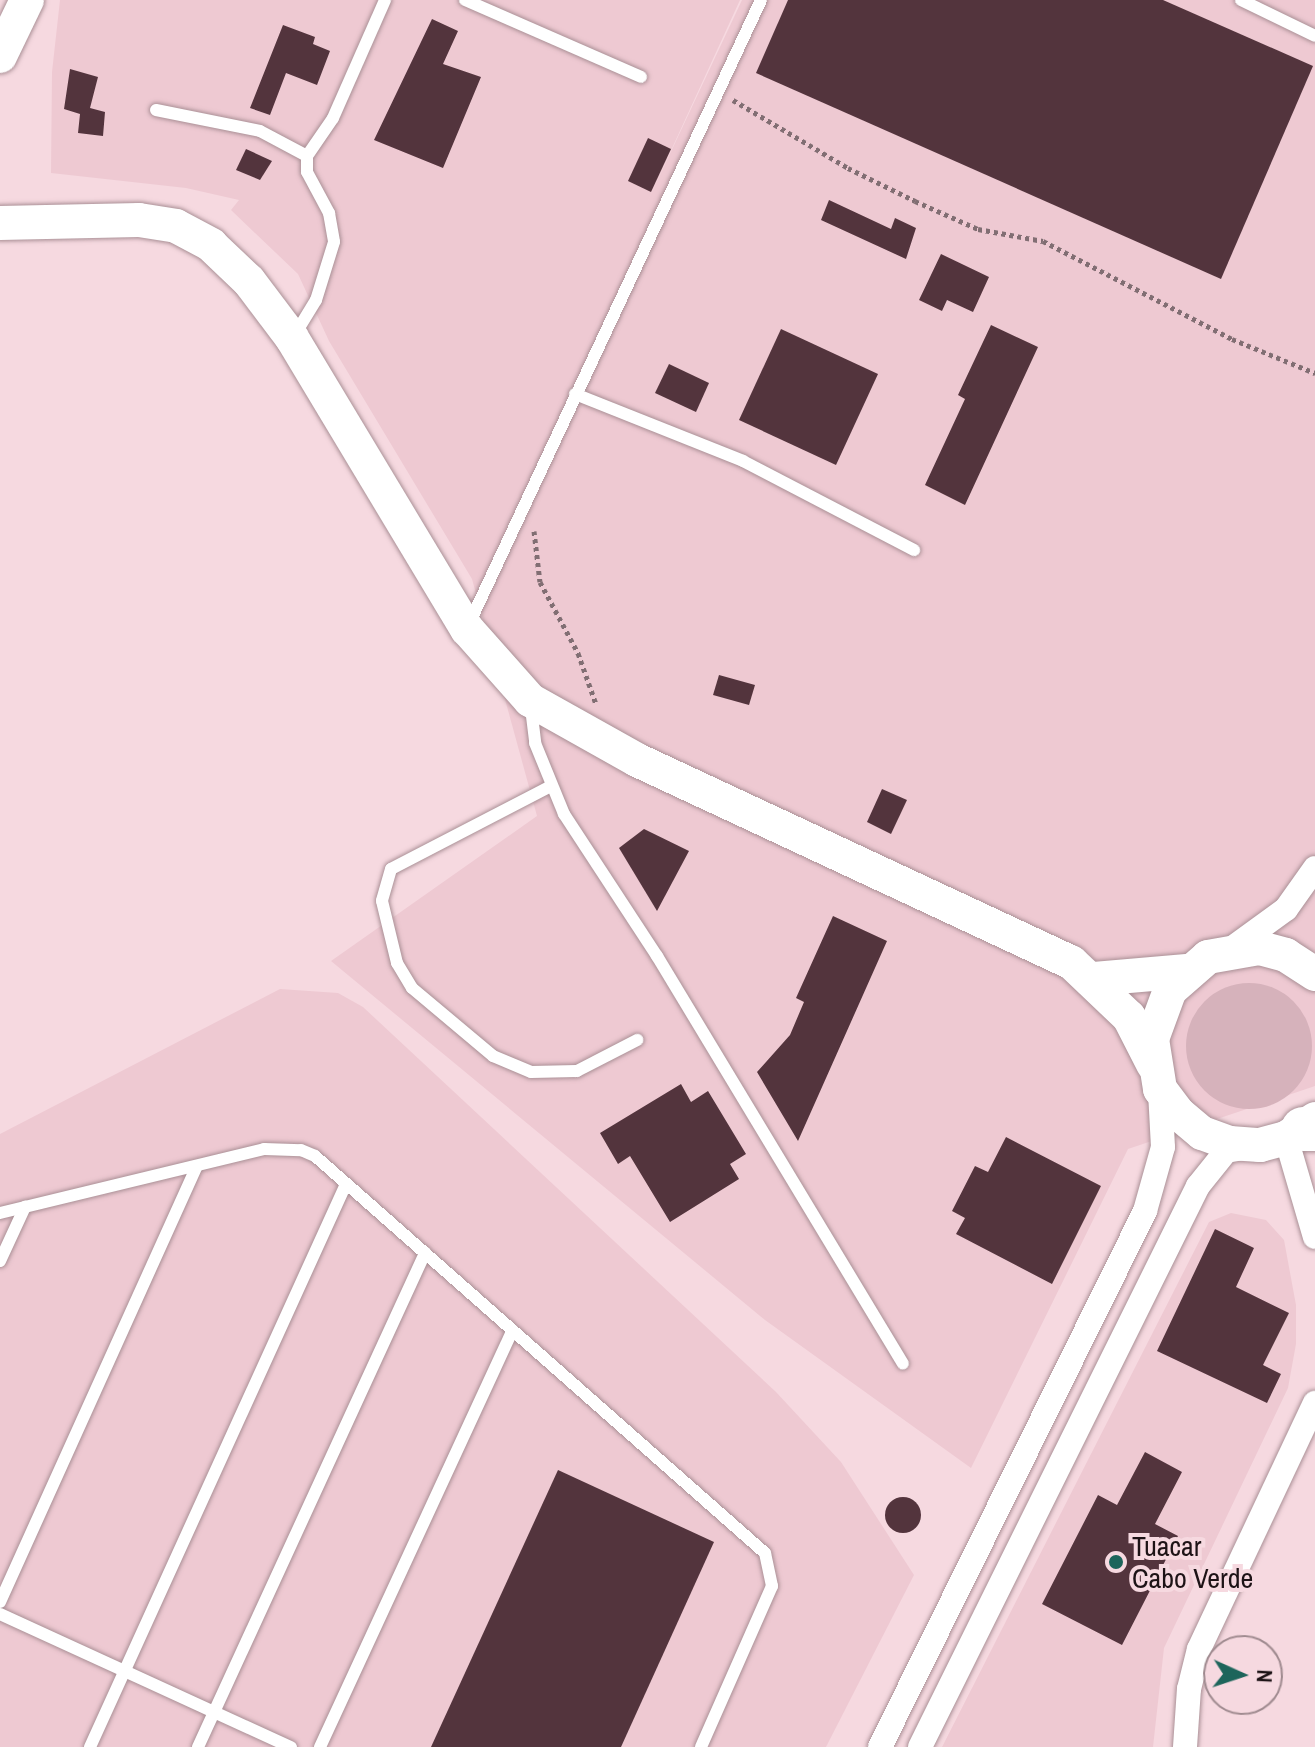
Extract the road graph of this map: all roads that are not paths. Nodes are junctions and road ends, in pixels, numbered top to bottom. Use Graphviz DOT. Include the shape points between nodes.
graph roads {
  1 [pos="27,0"];
  2 [pos="385,0"];
  3 [pos="465,0"];
  4 [pos="761,0"];
  5 [pos="1241,0"];
  6 [pos="1315,36"];
  7 [pos="0,56"];
  8 [pos="641,77"];
  9 [pos="156,110"];
  10 [pos="307,156"];
  11 [pos="0,223"];
  12 [pos="292,338"];
  13 [pos="575,394"];
  14 [pos="914,550"];
  15 [pos="467,629"];
  16 [pos="530,700"];
  17 [pos="551,786"];
  18 [pos="1315,868"];
  19 [pos="1231,950"];
  20 [pos="1187,971"];
  21 [pos="1315,974"];
  22 [pos="1094,979"];
  23 [pos="637,1040"];
  24 [pos="1157,1077"];
  25 [pos="1296,1132"];
  26 [pos="197,1166"];
  27 [pos="346,1184"];
  28 [pos="25,1207"];
  29 [pos="0,1213"];
  30 [pos="1315,1237"];
  31 [pos="425,1253"];
  32 [pos="0,1261"];
  33 [pos="513,1330"];
  34 [pos="903,1363"];
  35 [pos="1315,1403"];
  36 [pos="0,1602"];
  37 [pos="0,1614"];
  38 [pos="124,1671"];
  39 [pos="214,1712"];
  40 [pos="90,1747"];
  41 [pos="198,1747"];
  42 [pos="291,1747"];
  43 [pos="320,1747"];
  44 [pos="701,1747"];
  45 [pos="880,1747"];
  46 [pos="920,1747"];
  47 [pos="1185,1747"];
  1 -- 7 [label="street"];
  2 -- 10 [label="lane" via="333,118"];
  3 -- 8 [label="lane"];
  4 -- 13 [label="lane"];
  5 -- 6 [label="lane"];
  9 -- 10 [label="lane" via="260,131"];
  10 -- 12 [label="lane" via="307,172 329,213 334,242 316,300"];
  11 -- 12 [label="street" via="95,218 176,226 211,245 249,281"];
  12 -- 15 [label="street"];
  13 -- 14 [label="lane" via="743,461"];
  13 -- 15 [label="lane"];
  15 -- 16 [label="street"];
  16 -- 17 [label="lane" via="535,743"];
  16 -- 22 [label="street" via="637,760 1071,962"];
  17 -- 23 [label="lane" via="391,869 382,901 397,963 412,988 493,1056 531,1072 577,1071"];
  17 -- 34 [label="lane"];
  18 -- 19 [label="street" via="1286,909"];
  19 -- 20 [label="street"];
  19 -- 21 [label="street" via="1286,955"];
  20 -- 22 [label="street"];
  20 -- 24 [label="street" via="1158,1013"];
  22 -- 24 [label="street" via="1129,1017"];
  24 -- 25 [label="street" via="1202,1133 1230,1143"];
  24 -- 45 [label="street" via="1163,1147 1149,1202"];
  25 -- 30 [label="street"];
  25 -- 46 [label="street" via="1226,1151 1198,1186"];
  26 -- 27 [label="lane" via="264,1149 301,1150"];
  26 -- 28 [label="lane"];
  26 -- 36 [label="lane"];
  27 -- 31 [label="lane"];
  27 -- 38 [label="lane"];
  28 -- 29 [label="lane"];
  28 -- 32 [label="lane"];
  31 -- 33 [label="lane"];
  31 -- 39 [label="lane"];
  33 -- 43 [label="lane"];
  33 -- 44 [label="lane" via="765,1553 771,1564 772,1586"];
  35 -- 47 [label="street" via="1199,1649 1189,1689"];
  37 -- 38 [label="lane"];
  38 -- 39 [label="lane"];
  38 -- 40 [label="lane"];
  39 -- 41 [label="lane"];
  39 -- 42 [label="lane"];
}
